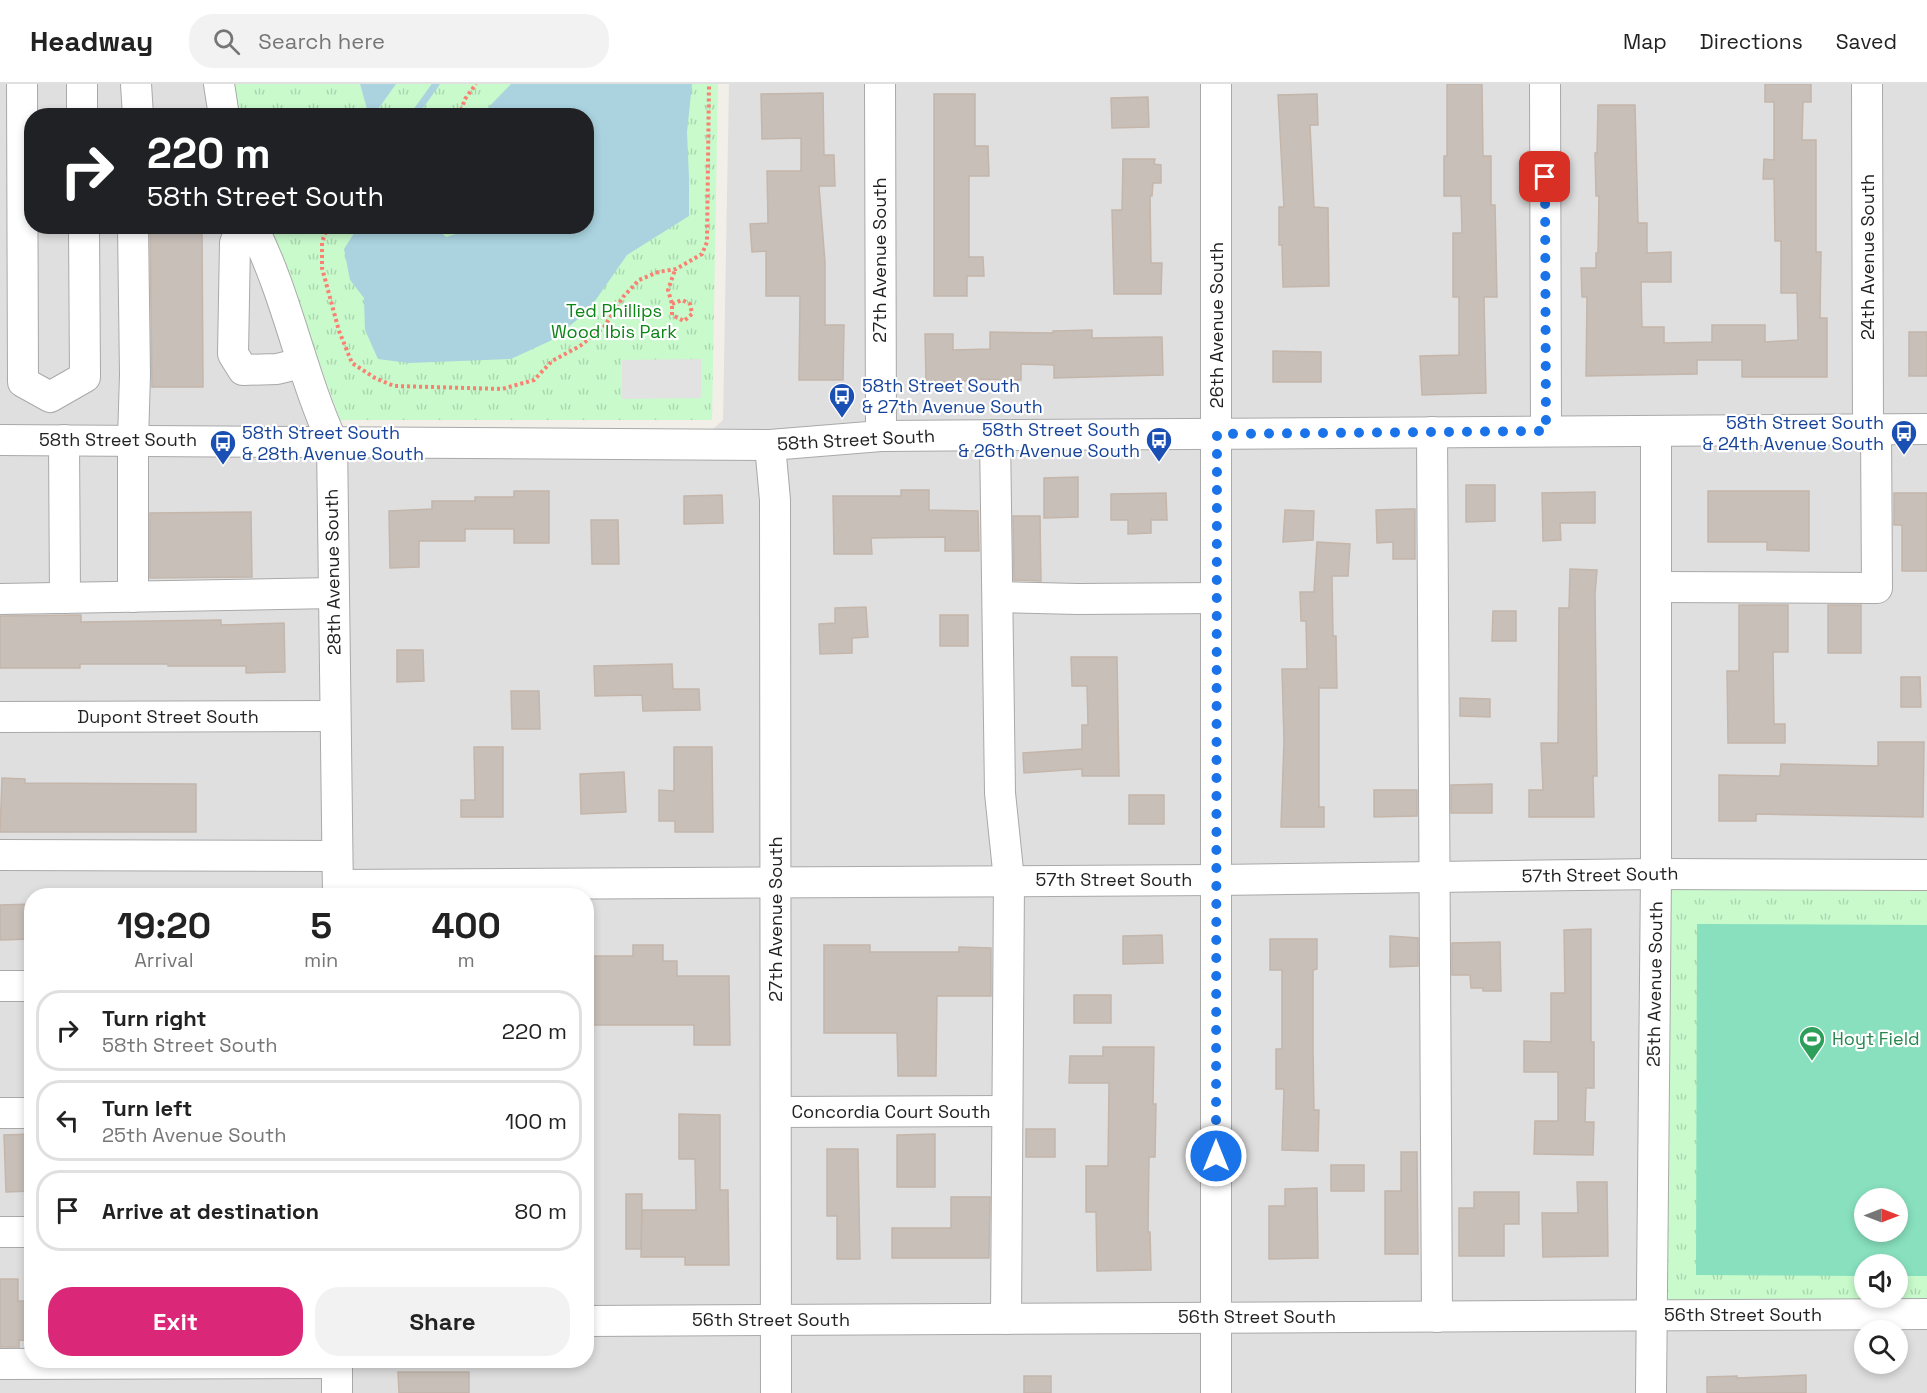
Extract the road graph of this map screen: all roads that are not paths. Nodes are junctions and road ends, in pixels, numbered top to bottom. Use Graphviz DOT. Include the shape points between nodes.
graph roads {
  1 [pos="22,84"];
  2 [pos="82,84"];
  3 [pos="136,84"];
  4 [pos="219,84"];
  5 [pos="880,84"];
  6 [pos="1216,84"];
  7 [pos="1545,84"];
  8 [pos="1867,84"];
  9 [pos="82,108"];
  10 [pos="138,108"];
  11 [pos="223,108"];
  12 [pos="84,234"];
  13 [pos="133,234"];
  14 [pos="239,234"];
  15 [pos="256,234"];
  16 [pos="302,363"];
  17 [pos="1872,429"];
  18 [pos="1927,429"];
  19 [pos="1546,431"];
  20 [pos="1656,431"];
  21 [pos="1432,432"];
  22 [pos="1217,434"];
  23 [pos="995,435"];
  24 [pos="881,436"];
  25 [pos="0,440"];
  26 [pos="64,440"];
  27 [pos="132,440"];
  28 [pos="332,441"];
  29 [pos="770,445"];
  30 [pos="1656,587"];
  31 [pos="334,593"];
  32 [pos="133,597"];
  33 [pos="998,597"];
  34 [pos="66,598"];
  35 [pos="1216,598"];
  36 [pos="0,599"];
  37 [pos="335,716"];
  38 [pos="0,717"];
  39 [pos="0,855"];
  40 [pos="1656,874"];
  41 [pos="1927,875"];
  42 [pos="1435,877"];
  43 [pos="337,879"];
  44 [pos="1009,880"];
  45 [pos="1216,880"];
  46 [pos="775,881"];
  47 [pos="24,986"];
  48 [pos="0,987"];
  49 [pos="1006,1111"];
  50 [pos="777,1112"];
  51 [pos="0,1113"];
  52 [pos="24,1113"];
  53 [pos="0,1232"];
  54 [pos="24,1232"];
  55 [pos="1927,1314"];
  56 [pos="1651,1316"];
  57 [pos="1437,1317"];
  58 [pos="1006,1318"];
  59 [pos="1216,1318"];
  60 [pos="776,1320"];
  61 [pos="594,1321"];
  62 [pos="0,1364"];
  63 [pos="24,1364"];
  64 [pos="337,1368"];
  65 [pos="337,1393"];
  66 [pos="776,1393"];
  67 [pos="1216,1393"];
  68 [pos="1652,1393"];
  1 -- 12 [label="street" via="23,382 50,397 85,377"];
  2 -- 9 [label="street"];
  3 -- 10 [label="street"];
  4 -- 11 [label="street"];
  5 -- 24 [label="street, 27th Avenue South"];
  6 -- 22 [label="street, 26th Avenue South"];
  7 -- 19 [label="street"];
  8 -- 17 [label="street, 24th Avenue South"];
  13 -- 27 [label="street"];
  14 -- 16 [label="street" via="235,243 233,354 243,370 277,369"];
  15 -- 16 [label="street, 28th Avenue South" via="271,266"];
  16 -- 28 [label="street, 28th Avenue South"];
  17 -- 18 [label="street, 58th Street South"];
  17 -- 20 [label="street, 58th Street South"];
  17 -- 30 [label="street, 24th Avenue South" via="1876,588"];
  19 -- 20 [label="street, 58th Street South"];
  19 -- 21 [label="street, 58th Street South"];
  20 -- 30 [label="street, 25th Avenue South"];
  21 -- 22 [label="street, 58th Street South"];
  21 -- 42 [label="street"];
  22 -- 23 [label="street, 58th Street South"];
  22 -- 35 [label="street, 26th Avenue South"];
  23 -- 24 [label="street, 58th Street South"];
  23 -- 33 [label="street"];
  24 -- 29 [label="street, 58th Street South"];
  25 -- 26 [label="street, 58th Street South"];
  26 -- 27 [label="street, 58th Street South"];
  26 -- 34 [label="street"];
  27 -- 28 [label="street, 58th Street South"];
  27 -- 32 [label="street"];
  28 -- 29 [label="street, 58th Street South"];
  28 -- 31 [label="street, 28th Avenue South"];
  29 -- 46 [label="street, 27th Avenue South" via="775,500"];
  30 -- 40 [label="street, 25th Avenue South"];
  31 -- 32 [label="street"];
  31 -- 37 [label="street, 28th Avenue South"];
  32 -- 34 [label="street"];
  33 -- 35 [label="street"];
  33 -- 44 [label="street" via="1000,793"];
  34 -- 36 [label="street"];
  35 -- 45 [label="street, 26th Avenue South"];
  37 -- 38 [label="street, Dupont Street South"];
  37 -- 43 [label="street, 28th Avenue South"];
  39 -- 43 [label="street, 57th Street South"];
  40 -- 41 [label="street, 57th Street South"];
  40 -- 42 [label="street, 57th Street South"];
  40 -- 56 [label="street, 25th Avenue South"];
  42 -- 45 [label="street, 57th Street South"];
  42 -- 57 [label="street"];
  43 -- 46 [label="street, 57th Street South"];
  44 -- 45 [label="street, 57th Street South"];
  44 -- 46 [label="street, 57th Street South"];
  44 -- 49 [label="street"];
  45 -- 59 [label="street, 26th Avenue South"];
  46 -- 50 [label="street, 27th Avenue South"];
  47 -- 48 [label="street"];
  49 -- 50 [label="street, Concordia Court South"];
  49 -- 58 [label="street"];
  50 -- 60 [label="street, 27th Avenue South"];
  51 -- 52 [label="street"];
  53 -- 54 [label="street"];
  55 -- 56 [label="street, 56th Street South"];
  56 -- 57 [label="street, 56th Street South"];
  56 -- 68 [label="street, 25th Avenue South"];
  57 -- 59 [label="street, 56th Street South"];
  58 -- 59 [label="street, 56th Street South"];
  58 -- 60 [label="street, 56th Street South"];
  59 -- 67 [label="street, 26th Avenue South"];
  60 -- 61 [label="street, 56th Street South"];
  60 -- 66 [label="street, 27th Avenue South"];
  62 -- 63 [label="street"];
  64 -- 65 [label="street"];
}
